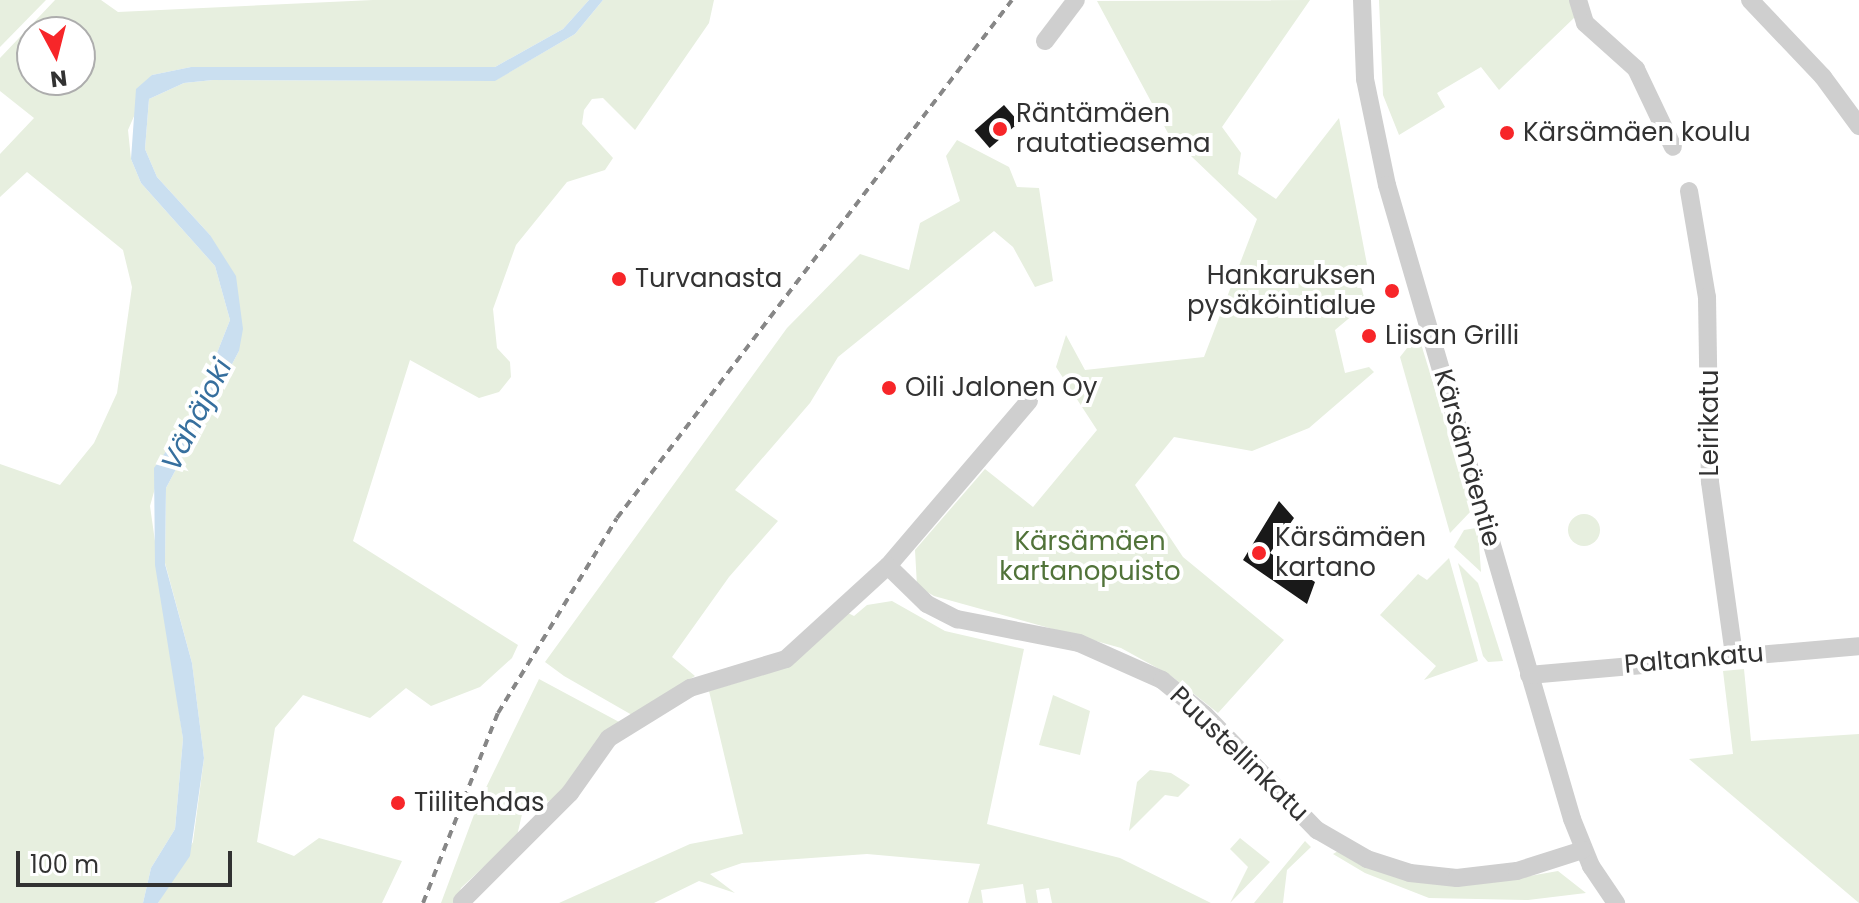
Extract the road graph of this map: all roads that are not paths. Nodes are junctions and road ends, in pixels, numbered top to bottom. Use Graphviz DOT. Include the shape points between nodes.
graph roads {
  1 [pos="1076,0"];
  2 [pos="1362,0"];
  3 [pos="1578,0"];
  4 [pos="1750,0"];
  5 [pos="1045,41"];
  6 [pos="1859,126"];
  7 [pos="1673,147"];
  8 [pos="1689,191"];
  9 [pos="1029,401"];
  10 [pos="888,566"];
  11 [pos="1859,646"];
  12 [pos="1734,654"];
  13 [pos="1529,675"];
  14 [pos="1583,850"];
  15 [pos="462,901"];
  16 [pos="1616,903"];
  1 -- 5 [label="street"];
  2 -- 13 [label="street, Kärsämäentie" via="1364,68 1380,159"];
  3 -- 7 [label="street" via="1592,30 1636,69"];
  4 -- 6 [label="street" via="1823,77"];
  8 -- 12 [label="street, Leirikatu" via="1707,297 1710,482"];
  9 -- 10 [label="street"];
  10 -- 14 [label="street, Puustellinkatu" via="927,604 957,619 1079,643 1162,680 1205,715 1317,830 1367,859 1410,873 1457,878 1517,871"];
  10 -- 15 [label="street" via="786,659 690,688 619,730 510,859"];
  11 -- 12 [label="street, Paltankatu"];
  12 -- 13 [label="street, Paltankatu"];
  13 -- 14 [label="street, Kärsämäentie"];
  14 -- 16 [label="street, Kärsämäentie"];
}
